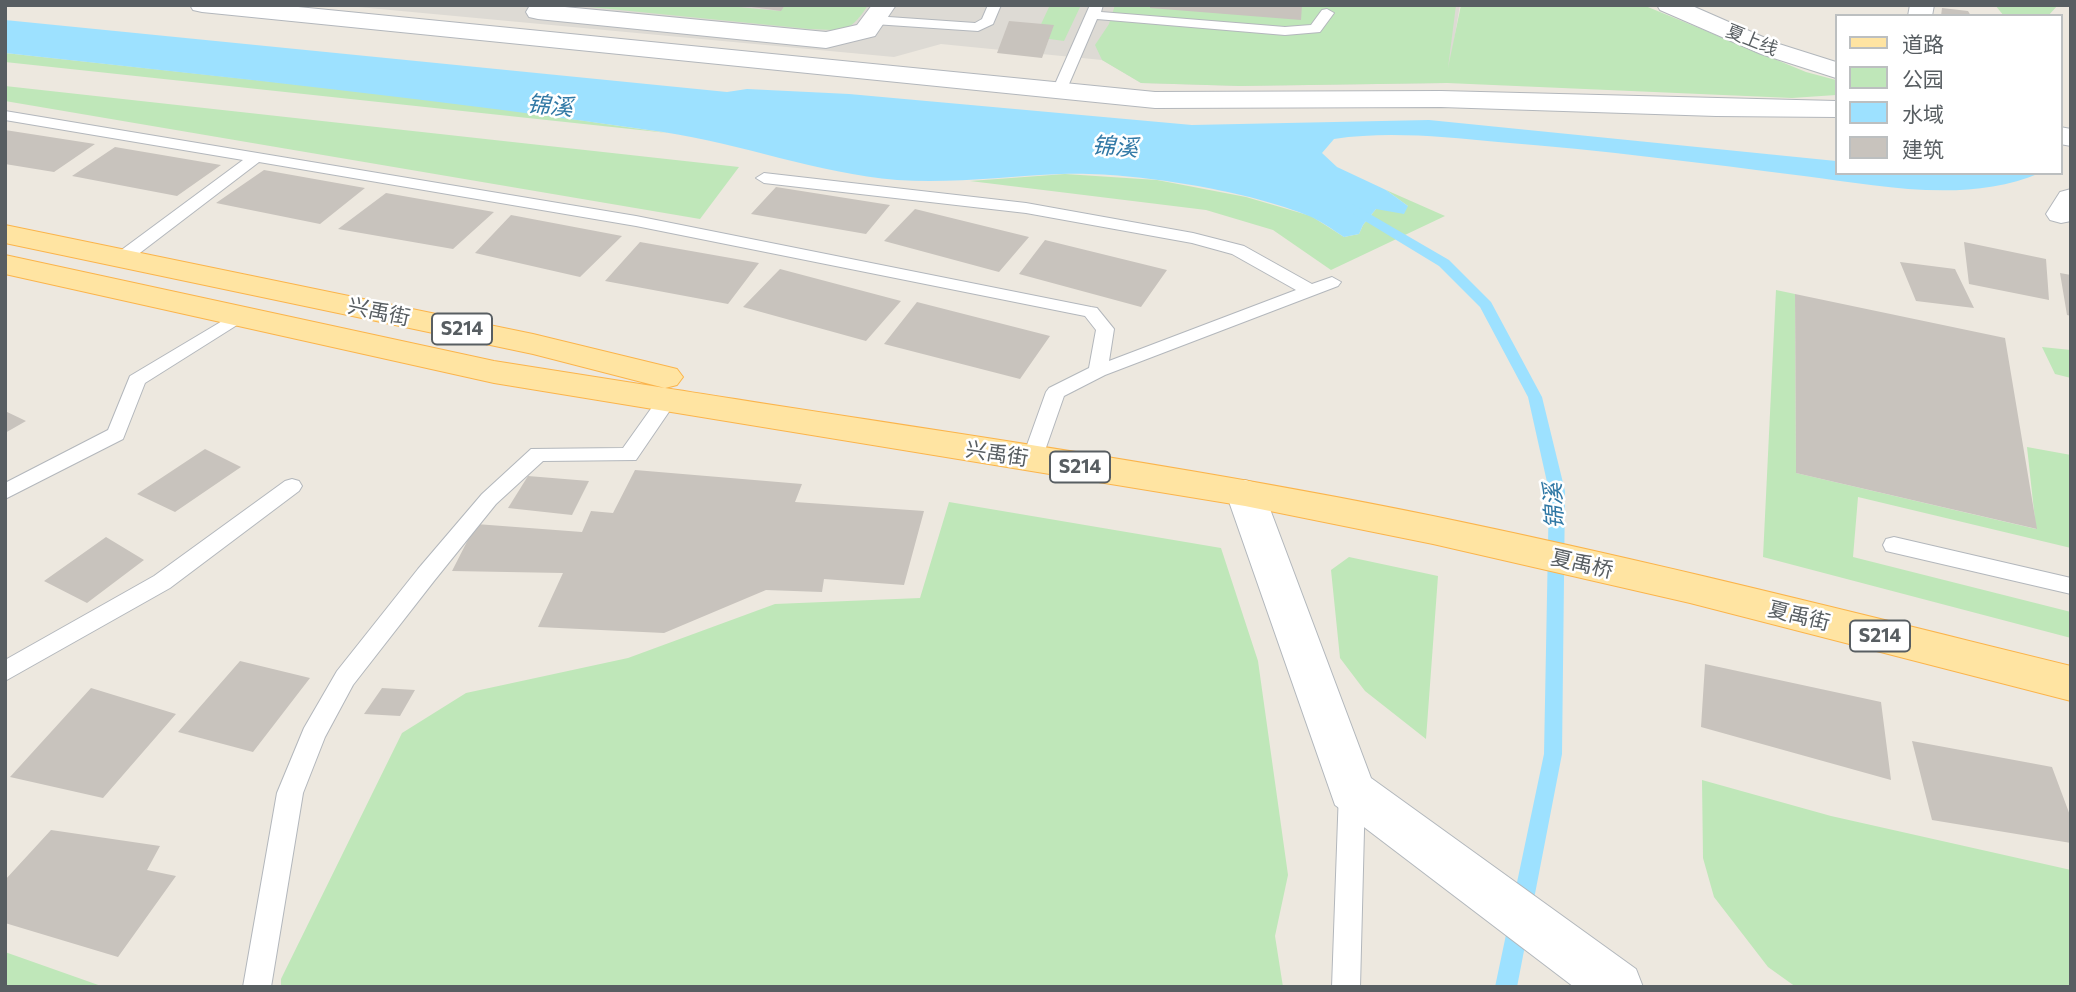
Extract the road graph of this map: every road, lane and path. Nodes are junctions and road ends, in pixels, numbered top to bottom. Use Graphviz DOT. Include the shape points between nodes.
graph roads {
  1 [pos="202,5"];
  2 [pos="995,5"];
  3 [pos="1669,5"];
  4 [pos="511,9"];
  5 [pos="1095,10"];
  6 [pos="879,13"];
  7 [pos="1327,13"];
  8 [pos="1834,70"];
  9 [pos="1059,91"];
  10 [pos="1834,109"];
  11 [pos="5,116"];
  12 [pos="256,157"];
  13 [pos="764,178"];
  14 [pos="5,234"];
  15 [pos="122,258"];
  16 [pos="5,264"];
  17 [pos="1332,282"];
  18 [pos="1310,290"];
  19 [pos="239,316"];
  20 [pos="1098,371"];
  21 [pos="667,400"];
  22 [pos="914,441"];
  23 [pos="1032,459"];
  24 [pos="292,486"];
  25 [pos="5,492"];
  26 [pos="1245,493"];
  27 [pos="1894,545"];
  28 [pos="2071,586"];
  29 [pos="1690,588"];
  30 [pos="5,672"];
  31 [pos="2071,684"];
  32 [pos="1352,791"];
  33 [pos="257,987"];
  34 [pos="1346,987"];
  35 [pos="1616,987"];
  1 -- 9 [label="street"];
  2 -- 6 [label="lane" via="988,20 978,27"];
  3 -- 8 [label="street, 夏上线" via="1770,49"];
  4 -- 6 [label="street" via="825,40 866,31"];
  5 -- 7 [label="lane" via="1285,31 1315,29"];
  5 -- 9 [label="lane"];
  9 -- 10 [label="street" via="1154,100 1441,99"];
  11 -- 12 [label="lane"];
  12 -- 15 [label="lane"];
  12 -- 20 [label="lane" via="636,220 1091,312 1105,329"];
  13 -- 18 [label="lane" via="1026,208 1193,238 1238,250"];
  14 -- 15 [label="main road, 兴禹街 / S214"];
  15 -- 22 [label="main road, 兴禹街 / S214" via="533,344"];
  16 -- 19 [label="main road, 兴禹街 / S214"];
  17 -- 18 [label="lane"];
  18 -- 20 [label="lane"];
  19 -- 21 [label="main road, 兴禹街 / S214" via="495,372"];
  19 -- 25 [label="lane" via="137,380 117,434"];
  20 -- 23 [label="lane" via="1056,392"];
  21 -- 22 [label="main road, 兴禹街 / S214"];
  21 -- 33 [label="lane" via="629,454 538,454 489,499 345,678 313,735 290,793"];
  22 -- 23 [label="main road, 兴禹街 / S214"];
  23 -- 26 [label="main road, 兴禹街 / S214"];
  24 -- 30 [label="lane" via="162,582"];
  26 -- 29 [label="main road, 夏禹桥 / S214"];
  26 -- 32 [label="street"];
  27 -- 28 [label="lane"];
  29 -- 31 [label="main road, 夏禹街 / S214"];
  32 -- 34 [label="lane"];
  32 -- 35 [label="street"];
}
